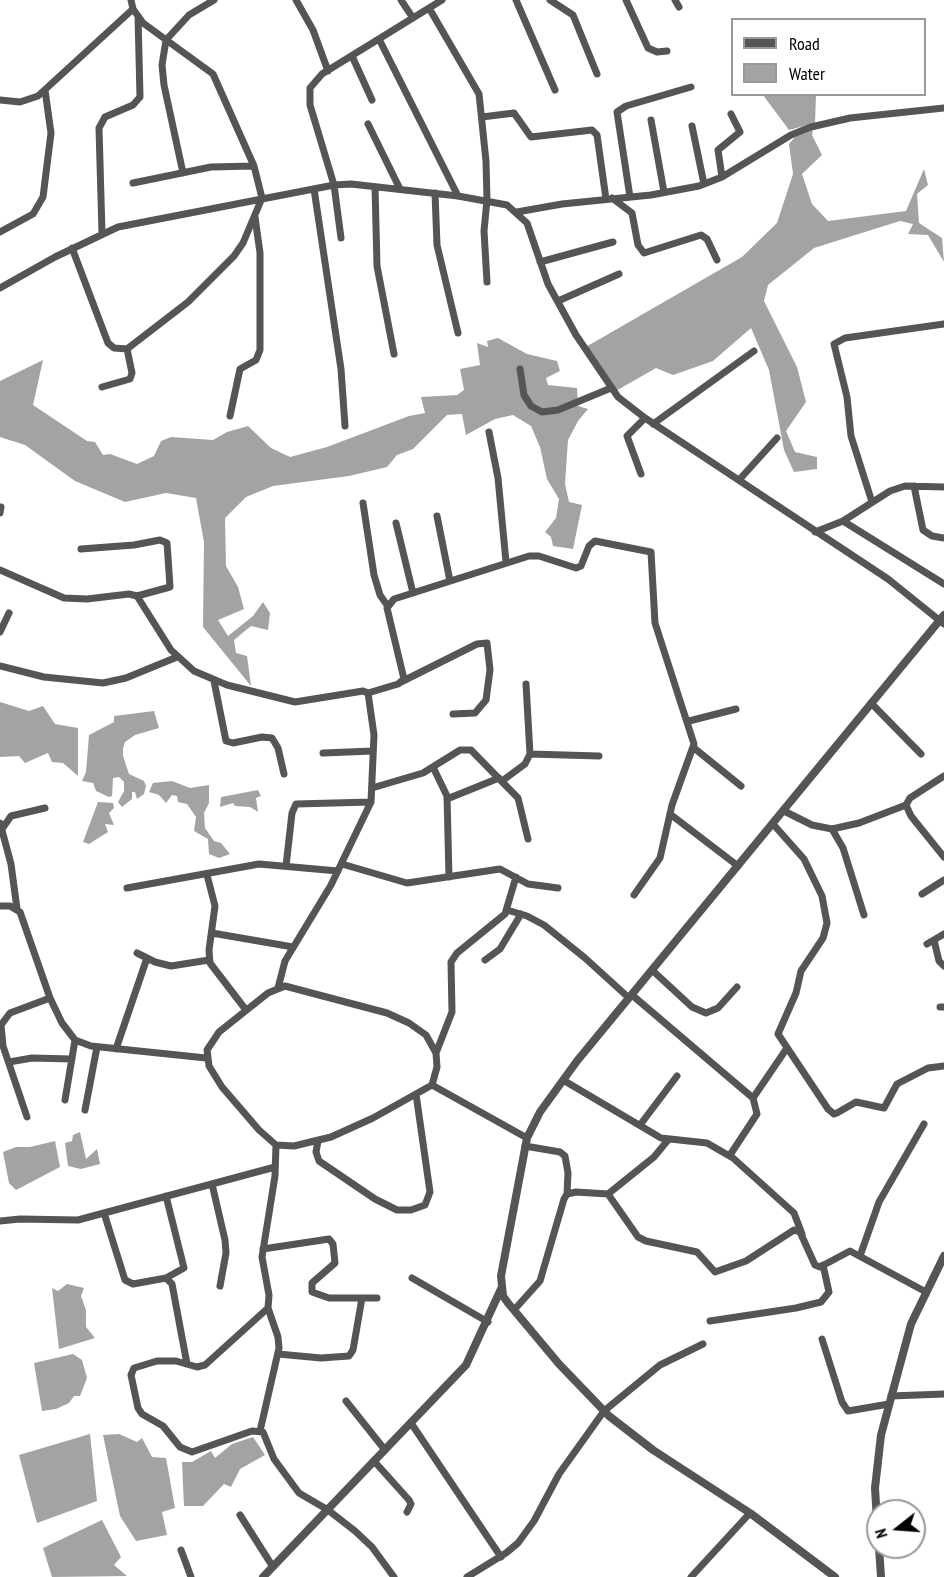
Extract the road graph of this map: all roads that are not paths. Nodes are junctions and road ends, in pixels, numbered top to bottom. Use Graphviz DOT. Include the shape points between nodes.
graph roads {
  1 [pos="131,0"];
  2 [pos="214,0"];
  3 [pos="296,0"];
  4 [pos="401,0"];
  5 [pos="442,0"];
  6 [pos="516,0"];
  7 [pos="550,0"];
  8 [pos="626,0"];
  9 [pos="429,8"];
  10 [pos="133,9"];
  11 [pos="138,16"];
  12 [pos="413,18"];
  13 [pos="379,39"];
  14 [pos="166,40"];
  15 [pos="667,51"];
  16 [pos="352,56"];
  17 [pos="328,70"];
  18 [pos="597,74"];
  19 [pos="691,87"];
  20 [pos="45,90"];
  21 [pos="555,90"];
  22 [pos="0,100"];
  23 [pos="372,100"];
  24 [pos="944,108"];
  25 [pos="731,114"];
  26 [pos="482,117"];
  27 [pos="651,120"];
  28 [pos="368,124"];
  29 [pos="692,126"];
  30 [pos="254,166"];
  31 [pos="183,173"];
  32 [pos="722,177"];
  33 [pos="133,183"];
  34 [pos="704,184"];
  35 [pos="334,185"];
  36 [pos="375,187"];
  37 [pos="314,189"];
  38 [pos="400,189"];
  39 [pos="664,192"];
  40 [pos="435,193"];
  41 [pos="458,196"];
  42 [pos="630,197"];
  43 [pos="262,198"];
  44 [pos="609,199"];
  45 [pos="487,200"];
  46 [pos="517,212"];
  47 [pos="255,217"];
  48 [pos="0,232"];
  49 [pos="102,233"];
  50 [pos="341,238"];
  51 [pos="613,242"];
  52 [pos="72,248"];
  53 [pos="717,260"];
  54 [pos="540,262"];
  55 [pos="619,274"];
  56 [pos="487,282"];
  57 [pos="1,286"];
  58 [pos="558,301"];
  59 [pos="944,324"];
  60 [pos="458,333"];
  61 [pos="127,349"];
  62 [pos="754,351"];
  63 [pos="394,354"];
  64 [pos="520,369"];
  65 [pos="102,387"];
  66 [pos="611,388"];
  67 [pos="230,416"];
  68 [pos="645,418"];
  69 [pos="653,424"];
  70 [pos="345,426"];
  71 [pos="489,432"];
  72 [pos="777,438"];
  73 [pos="641,474"];
  74 [pos="739,480"];
  75 [pos="914,486"];
  76 [pos="944,487"];
  77 [pos="363,502"];
  78 [pos="872,502"];
  79 [pos="437,516"];
  80 [pos="843,521"];
  81 [pos="396,523"];
  82 [pos="815,532"];
  83 [pos="944,538"];
  84 [pos="81,549"];
  85 [pos="506,562"];
  86 [pos="0,570"];
  87 [pos="450,582"];
  88 [pos="944,584"];
  89 [pos="413,593"];
  90 [pos="137,596"];
  91 [pos="387,605"];
  92 [pos="9,613"];
  93 [pos="942,620"];
  94 [pos="0,632"];
  95 [pos="177,657"];
  96 [pos="0,666"];
  97 [pos="214,681"];
  98 [pos="401,682"];
  99 [pos="526,684"];
  100 [pos="368,693"];
  101 [pos="871,703"];
  102 [pos="736,709"];
  103 [pos="453,714"];
  104 [pos="689,721"];
  105 [pos="694,748"];
  106 [pos="373,751"];
  107 [pos="322,753"];
  108 [pos="530,754"];
  109 [pos="921,754"];
  110 [pos="599,756"];
  111 [pos="433,767"];
  112 [pos="284,774"];
  113 [pos="944,776"];
  114 [pos="501,779"];
  115 [pos="741,786"];
  116 [pos="372,788"];
  117 [pos="447,799"];
  118 [pos="370,802"];
  119 [pos="906,805"];
  120 [pos="45,808"];
  121 [pos="784,811"];
  122 [pos="670,814"];
  123 [pos="773,824"];
  124 [pos="1,826"];
  125 [pos="832,829"];
  126 [pos="528,839"];
  127 [pos="944,857"];
  128 [pos="286,866"];
  129 [pos="738,866"];
  130 [pos="340,867"];
  131 [pos="207,875"];
  132 [pos="449,877"];
  133 [pos="516,877"];
  134 [pos="944,880"];
  135 [pos="127,888"];
  136 [pos="558,888"];
  137 [pos="922,894"];
  138 [pos="633,895"];
  139 [pos="0,906"];
  140 [pos="17,909"];
  141 [pos="507,910"];
  142 [pos="520,914"];
  143 [pos="864,915"];
  144 [pos="212,933"];
  145 [pos="944,933"];
  146 [pos="934,940"];
  147 [pos="927,945"];
  148 [pos="293,947"];
  149 [pos="137,952"];
  150 [pos="147,958"];
  151 [pos="209,960"];
  152 [pos="485,960"];
  153 [pos="944,966"];
  154 [pos="652,970"];
  155 [pos="738,987"];
  156 [pos="278,988"];
  157 [pos="630,997"];
  158 [pos="50,998"];
  159 [pos="246,1010"];
  160 [pos="75,1040"];
  161 [pos="97,1047"];
  162 [pos="787,1048"];
  163 [pos="116,1049"];
  164 [pos="436,1053"];
  165 [pos="206,1058"];
  166 [pos="72,1059"];
  167 [pos="9,1062"];
  168 [pos="944,1066"];
  169 [pos="676,1076"];
  170 [pos="563,1080"];
  171 [pos="432,1085"];
  172 [pos="416,1094"];
  173 [pos="753,1098"];
  174 [pos="65,1100"];
  175 [pos="85,1110"];
  176 [pos="27,1117"];
  177 [pos="924,1124"];
  178 [pos="640,1125"];
  179 [pos="318,1140"];
  180 [pos="668,1140"];
  181 [pos="526,1142"];
  182 [pos="276,1145"];
  183 [pos="730,1155"];
  184 [pos="275,1167"];
  185 [pos="212,1184"];
  186 [pos="567,1194"];
  187 [pos="608,1194"];
  188 [pos="166,1196"];
  189 [pos="104,1213"];
  190 [pos="0,1221"];
  191 [pos="802,1236"];
  192 [pos="263,1249"];
  193 [pos="860,1256"];
  194 [pos="944,1257"];
  195 [pos="823,1265"];
  196 [pos="939,1275"];
  197 [pos="166,1278"];
  198 [pos="412,1278"];
  199 [pos="220,1286"];
  200 [pos="501,1289"];
  201 [pos="926,1292"];
  202 [pos="362,1298"];
  203 [pos="377,1298"];
  204 [pos="268,1308"];
  205 [pos="514,1310"];
  206 [pos="710,1321"];
  207 [pos="488,1322"];
  208 [pos="822,1339"];
  209 [pos="703,1344"];
  210 [pos="278,1354"];
  211 [pos="187,1364"];
  212 [pos="944,1394"];
  213 [pos="890,1400"];
  214 [pos="346,1401"];
  215 [pos="604,1411"];
  216 [pos="411,1423"];
  217 [pos="260,1431"];
  218 [pos="385,1450"];
  219 [pos="374,1461"];
  220 [pos="877,1499"];
  221 [pos="328,1510"];
  222 [pos="407,1512"];
  223 [pos="750,1513"];
  224 [pos="240,1515"];
  225 [pos="182,1550"];
  226 [pos="501,1557"];
  227 [pos="880,1559"];
  228 [pos="273,1567"];
  229 [pos="191,1577"];
  230 [pos="263,1577"];
  231 [pos="394,1577"];
  232 [pos="466,1577"];
  233 [pos="691,1577"];
  234 [pos="835,1577"];
  235 [pos="881,1577"];
  1 -- 10 [label="street"];
  2 -- 14 [label="street" via="195,10"];
  3 -- 17 [label="street"];
  4 -- 12 [label="street"];
  5 -- 9 [label="street"];
  6 -- 21 [label="street"];
  7 -- 18 [label="street" via="573,15"];
  8 -- 15 [label="street" via="648,48"];
  9 -- 12 [label="street"];
  9 -- 26 [label="street" via="478,87"];
  10 -- 11 [label="street"];
  10 -- 20 [label="street"];
  11 -- 14 [label="street"];
  11 -- 49 [label="street" via="140,97 133,105 105,117 99,128"];
  12 -- 13 [label="street"];
  13 -- 16 [label="street"];
  13 -- 41 [label="street"];
  14 -- 30 [label="street" via="213,74"];
  14 -- 31 [label="street" via="164,85"];
  16 -- 17 [label="street"];
  16 -- 23 [label="street"];
  17 -- 35 [label="street" via="314,81 309,95"];
  19 -- 42 [label="street" via="617,112"];
  20 -- 22 [label="street" via="20,102"];
  20 -- 48 [label="street" via="51,133 43,197 33,214"];
  24 -- 32 [label="street" via="850,117 818,125 791,135"];
  25 -- 32 [label="street" via="740,132 718,150"];
  26 -- 44 [label="street" via="514,113 531,137 592,130 597,135"];
  26 -- 45 [label="street"];
  27 -- 39 [label="street"];
  28 -- 38 [label="street"];
  29 -- 34 [label="street"];
  30 -- 31 [label="street" via="220,166"];
  30 -- 43 [label="street"];
  31 -- 33 [label="street"];
  32 -- 34 [label="street"];
  34 -- 39 [label="street"];
  35 -- 36 [label="street"];
  35 -- 37 [label="street"];
  35 -- 50 [label="street"];
  36 -- 38 [label="street"];
  36 -- 63 [label="street" via="377,266"];
  37 -- 43 [label="street"];
  37 -- 70 [label="street" via="341,369"];
  38 -- 40 [label="street"];
  39 -- 42 [label="street"];
  40 -- 41 [label="street"];
  40 -- 60 [label="street" via="437,245"];
  41 -- 45 [label="street"];
  42 -- 44 [label="street"];
  43 -- 47 [label="street"];
  43 -- 49 [label="street"];
  44 -- 46 [label="street"];
  44 -- 53 [label="street" via="632,213 638,245 644,253 701,235"];
  45 -- 46 [label="street"];
  45 -- 56 [label="street"];
  46 -- 54 [label="street" via="527,222"];
  47 -- 61 [label="street" via="234,256 188,302"];
  47 -- 67 [label="street" via="261,253 260,350 256,360 240,369"];
  49 -- 52 [label="street"];
  51 -- 54 [label="street"];
  52 -- 57 [label="street"];
  52 -- 61 [label="street" via="108,343"];
  54 -- 58 [label="street"];
  55 -- 58 [label="street"];
  58 -- 66 [label="street"];
  59 -- 78 [label="street" via="845,338 834,344 847,397 851,435"];
  61 -- 65 [label="street" via="132,376"];
  62 -- 69 [label="street"];
  64 -- 66 [label="street" via="524,395 531,406 543,412 558,410"];
  66 -- 68 [label="street"];
  68 -- 69 [label="street"];
  68 -- 73 [label="street" via="627,436"];
  69 -- 74 [label="street"];
  71 -- 85 [label="street"];
  72 -- 74 [label="street"];
  74 -- 82 [label="street"];
  75 -- 76 [label="street"];
  75 -- 78 [label="street" via="890,491"];
  75 -- 83 [label="street" via="923,530"];
  77 -- 91 [label="street" via="374,575"];
  78 -- 80 [label="street"];
  79 -- 87 [label="street"];
  80 -- 82 [label="street"];
  80 -- 88 [label="street"];
  81 -- 89 [label="street"];
  82 -- 93 [label="street"];
  84 -- 90 [label="street" via="160,540 167,543 170,587"];
  85 -- 87 [label="street"];
  85 -- 104 [label="street" via="535,555 573,568 581,566 595,541 651,552 655,623"];
  86 -- 90 [label="street" via="64,598"];
  87 -- 89 [label="street"];
  89 -- 91 [label="street"];
  90 -- 95 [label="street"];
  91 -- 98 [label="street" via="405,674"];
  92 -- 94 [label="street"];
  93 -- 101 [label="street"];
  95 -- 96 [label="street" via="109,683 66,680"];
  95 -- 97 [label="street"];
  97 -- 100 [label="street" via="295,702"];
  97 -- 112 [label="street" via="226,741 272,738"];
  98 -- 100 [label="street"];
  98 -- 103 [label="street" via="477,644 487,643 490,670 486,700 475,713"];
  99 -- 108 [label="street"];
  100 -- 106 [label="street"];
  101 -- 109 [label="street"];
  101 -- 121 [label="street"];
  102 -- 104 [label="street"];
  104 -- 105 [label="street"];
  105 -- 115 [label="street"];
  105 -- 122 [label="street"];
  106 -- 107 [label="street"];
  106 -- 116 [label="street"];
  108 -- 110 [label="street"];
  108 -- 114 [label="street" via="525,764"];
  111 -- 114 [label="street" via="466,749 476,753"];
  111 -- 116 [label="street"];
  111 -- 117 [label="street"];
  113 -- 119 [label="street" via="910,798"];
  114 -- 117 [label="street"];
  114 -- 126 [label="street" via="519,802"];
  116 -- 118 [label="street"];
  117 -- 132 [label="street"];
  118 -- 128 [label="street" via="296,804"];
  118 -- 130 [label="street"];
  119 -- 125 [label="street"];
  119 -- 127 [label="street"];
  120 -- 124 [label="street" via="11,816"];
  121 -- 123 [label="street"];
  121 -- 125 [label="street" via="812,825"];
  122 -- 129 [label="street"];
  122 -- 138 [label="street" via="660,858"];
  123 -- 129 [label="street"];
  123 -- 162 [label="street" via="804,859 822,896 827,923 823,938 801,971 796,993 778,1029"];
  124 -- 140 [label="street"];
  125 -- 143 [label="street" via="843,849"];
  128 -- 130 [label="street"];
  128 -- 131 [label="street" via="253,865"];
  129 -- 154 [label="street"];
  130 -- 132 [label="street" via="407,883"];
  130 -- 148 [label="street"];
  131 -- 135 [label="street"];
  131 -- 144 [label="street" via="215,906"];
  132 -- 133 [label="street" via="500,869"];
  133 -- 136 [label="street" via="532,885"];
  133 -- 141 [label="street"];
  134 -- 137 [label="street"];
  139 -- 140 [label="street"];
  140 -- 158 [label="street"];
  141 -- 142 [label="street"];
  141 -- 164 [label="street" via="453,957 452,1012"];
  142 -- 152 [label="street" via="500,949"];
  142 -- 157 [label="street" via="544,925"];
  144 -- 148 [label="street"];
  144 -- 151 [label="street"];
  145 -- 146 [label="street"];
  146 -- 147 [label="street"];
  146 -- 153 [label="street"];
  148 -- 156 [label="street"];
  149 -- 150 [label="street"];
  150 -- 151 [label="street" via="171,966"];
  150 -- 163 [label="street"];
  151 -- 159 [label="street"];
  154 -- 155 [label="street" via="699,1011 712,1011"];
  154 -- 157 [label="street"];
  156 -- 159 [label="street"];
  156 -- 164 [label="street" via="294,988 401,1018 426,1035"];
  157 -- 170 [label="street"];
  157 -- 173 [label="street"];
  158 -- 160 [label="street"];
  158 -- 167 [label="street" via="4,1018 0,1033"];
  159 -- 165 [label="street" via="219,1032"];
  160 -- 161 [label="street"];
  160 -- 166 [label="street"];
  161 -- 163 [label="street"];
  161 -- 175 [label="street"];
  162 -- 168 [label="street" via="834,1114 852,1102 884,1108 897,1084 928,1068"];
  162 -- 173 [label="street"];
  163 -- 165 [label="street"];
  164 -- 171 [label="street"];
  165 -- 182 [label="street" via="222,1087"];
  166 -- 167 [label="street"];
  166 -- 174 [label="street"];
  167 -- 176 [label="street"];
  169 -- 178 [label="street"];
  170 -- 178 [label="street"];
  170 -- 181 [label="street" via="540,1112"];
  171 -- 172 [label="street"];
  171 -- 181 [label="street"];
  172 -- 179 [label="street" via="373,1118"];
  172 -- 179 [label="street" via="430,1192 425,1205 402,1210 375,1199 319,1161"];
  173 -- 183 [label="street" via="757,1114"];
  177 -- 193 [label="street" via="879,1202"];
  178 -- 180 [label="street"];
  179 -- 182 [label="street" via="286,1147"];
  180 -- 183 [label="street" via="707,1143"];
  180 -- 187 [label="street" via="654,1157"];
  181 -- 186 [label="street" via="565,1156"];
  181 -- 200 [label="street"];
  182 -- 184 [label="street"];
  183 -- 191 [label="street" via="794,1213"];
  184 -- 185 [label="street"];
  184 -- 192 [label="street"];
  185 -- 188 [label="street"];
  185 -- 199 [label="street" via="225,1239"];
  186 -- 187 [label="street"];
  186 -- 205 [label="street" via="542,1278"];
  187 -- 191 [label="street" via="638,1237 694,1250 715,1272 746,1261 791,1231"];
  188 -- 189 [label="street"];
  188 -- 197 [label="street" via="184,1268"];
  189 -- 190 [label="street" via="69,1222"];
  189 -- 197 [label="street" via="126,1280 133,1284"];
  191 -- 195 [label="street" via="812,1262"];
  192 -- 202 [label="street" via="329,1239 335,1263 312,1283 312,1292 324,1297"];
  192 -- 204 [label="street" via="270,1295"];
  193 -- 195 [label="street" via="845,1252"];
  193 -- 201 [label="street"];
  194 -- 196 [label="street"];
  195 -- 206 [label="street" via="829,1292 812,1306"];
  196 -- 201 [label="street"];
  197 -- 211 [label="street" via="172,1287"];
  198 -- 207 [label="street"];
  200 -- 205 [label="street"];
  200 -- 207 [label="street"];
  201 -- 213 [label="street" via="911,1324"];
  202 -- 203 [label="street"];
  202 -- 210 [label="street" via="349,1356"];
  204 -- 210 [label="street" via="278,1337"];
  204 -- 211 [label="street" via="209,1362 197,1367"];
  205 -- 215 [label="street"];
  207 -- 216 [label="street" via="466,1365"];
  208 -- 213 [label="street" via="848,1411"];
  209 -- 215 [label="street" via="660,1365"];
  210 -- 217 [label="street"];
  211 -- 217 [label="street" via="157,1361 134,1368 131,1375 142,1414 158,1421 180,1447 192,1452"];
  212 -- 213 [label="street"];
  213 -- 220 [label="street" via="876,1471"];
  214 -- 218 [label="street"];
  215 -- 223 [label="street" via="652,1450"];
  215 -- 226 [label="street" via="559,1474 530,1528"];
  216 -- 218 [label="street"];
  216 -- 226 [label="street"];
  217 -- 221 [label="street" via="265,1434 277,1464 299,1493"];
  218 -- 219 [label="street"];
  219 -- 221 [label="street"];
  219 -- 222 [label="street" via="409,1500"];
  221 -- 228 [label="street"];
  221 -- 231 [label="street" via="372,1547"];
  223 -- 233 [label="street"];
  223 -- 234 [label="street"];
  224 -- 228 [label="street"];
  225 -- 229 [label="street"];
  226 -- 232 [label="street"];
  227 -- 235 [label="street"];
  228 -- 230 [label="street"];
}
